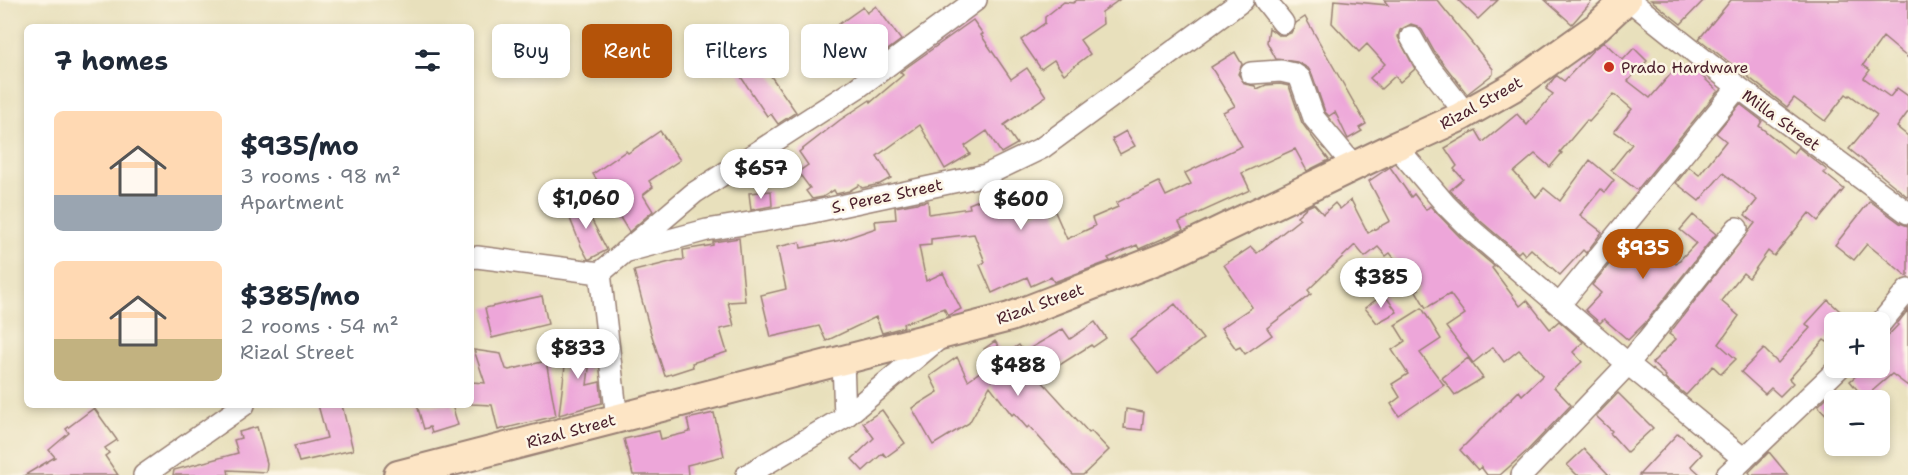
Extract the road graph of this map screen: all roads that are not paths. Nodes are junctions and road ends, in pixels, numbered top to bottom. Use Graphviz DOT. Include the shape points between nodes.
graph roads {
  1 [pos="976,0"];
  2 [pos="1243,0"];
  3 [pos="1265,0"];
  4 [pos="1628,0"];
  5 [pos="1283,23"];
  6 [pos="1411,37"];
  7 [pos="1251,73"];
  8 [pos="1738,87"];
  9 [pos="1466,114"];
  10 [pos="1396,146"];
  11 [pos="1354,166"];
  12 [pos="1908,213"];
  13 [pos="1737,228"];
  14 [pos="624,252"];
  15 [pos="474,258"];
  16 [pos="600,273"];
  17 [pos="1908,290"];
  18 [pos="1560,304"];
  19 [pos="1890,312"];
  20 [pos="944,334"];
  21 [pos="843,360"];
  22 [pos="1628,364"];
  23 [pos="1829,378"];
  24 [pos="240,408"];
  25 [pos="845,417"];
  26 [pos="617,419"];
  27 [pos="1744,459"];
  28 [pos="144,475"];
  29 [pos="398,475"];
  30 [pos="747,475"];
  31 [pos="1522,475"];
  32 [pos="1726,475"];
  1 -- 14 [label="street" via="857,88 694,193"];
  2 -- 14 [label="street, S. Perez Street" via="1042,148 986,175 707,230"];
  3 -- 5 [label="street"];
  4 -- 8 [label="street, Milla Street"];
  4 -- 9 [label="street, Rizal Street" via="1513,87"];
  6 -- 9 [label="street"];
  7 -- 11 [label="street" via="1281,71 1300,78 1314,118"];
  8 -- 12 [label="street, Milla Street"];
  8 -- 18 [label="street"];
  9 -- 10 [label="street, Rizal Street"];
  10 -- 11 [label="street, Rizal Street"];
  10 -- 18 [label="street" via="1446,205"];
  11 -- 20 [label="street, Rizal Street" via="1167,256 1010,317"];
  13 -- 22 [label="street"];
  14 -- 16 [label="street"];
  15 -- 16 [label="street"];
  16 -- 26 [label="street"];
  17 -- 19 [label="street"];
  18 -- 22 [label="street"];
  20 -- 21 [label="street, Rizal Street"];
  20 -- 25 [label="street"];
  21 -- 25 [label="street"];
  21 -- 26 [label="street, Rizal Street"];
  22 -- 27 [label="street"];
  22 -- 31 [label="street"];
  23 -- 27 [label="street"];
  24 -- 28 [label="street"];
  25 -- 30 [label="street"];
  26 -- 29 [label="street, Rizal Street"];
  27 -- 32 [label="street"];
}
